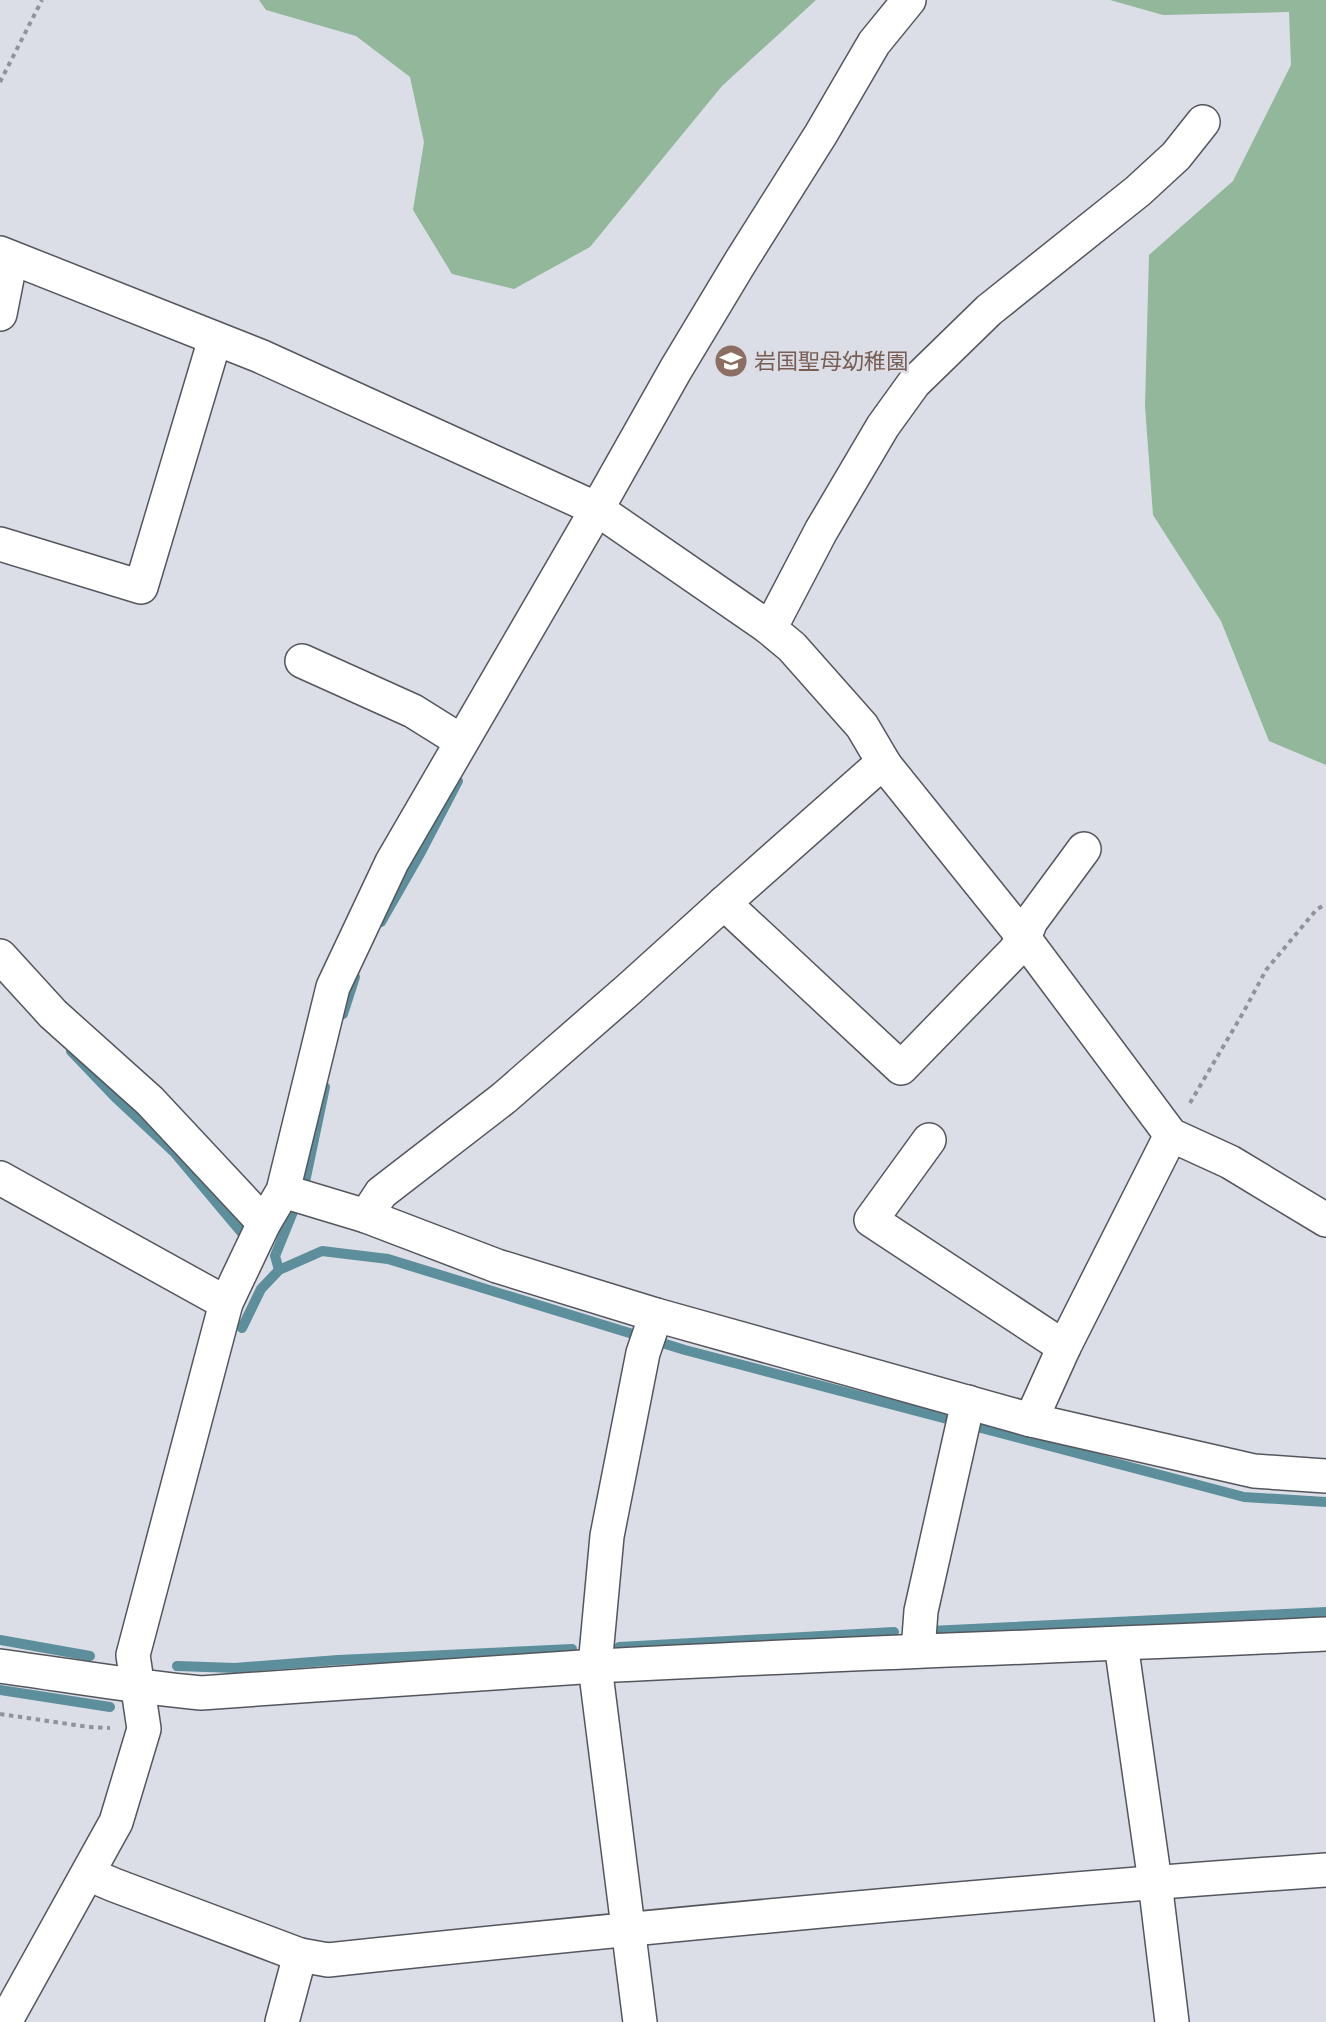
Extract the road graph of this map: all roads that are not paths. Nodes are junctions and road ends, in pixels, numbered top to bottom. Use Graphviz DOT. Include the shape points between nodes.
graph roads {
  1 [pos="909,0"];
  2 [pos="1203,122"];
  3 [pos="6,255"];
  4 [pos="0,314"];
  5 [pos="215,339"];
  6 [pos="597,509"];
  7 [pos="0,544"];
  8 [pos="768,627"];
  9 [pos="302,661"];
  10 [pos="461,741"];
  11 [pos="885,765"];
  12 [pos="1084,849"];
  13 [pos="724,903"];
  14 [pos="1024,938"];
  15 [pos="0,956"];
  16 [pos="1171,1135"];
  17 [pos="928,1140"];
  18 [pos="0,1178"];
  19 [pos="294,1194"];
  20 [pos="366,1216"];
  21 [pos="1326,1220"];
  22 [pos="264,1223"];
  23 [pos="226,1303"];
  24 [pos="651,1331"];
  25 [pos="1064,1347"];
  26 [pos="967,1406"];
  27 [pos="1031,1420"];
  28 [pos="1326,1476"];
  29 [pos="1326,1634"];
  30 [pos="1121,1644"];
  31 [pos="918,1651"];
  32 [pos="0,1665"];
  33 [pos="595,1666"];
  34 [pos="139,1688"];
  35 [pos="1326,1870"];
  36 [pos="88,1874"];
  37 [pos="1155,1882"];
  38 [pos="627,1928"];
  39 [pos="300,1955"];
  40 [pos="6,2022"];
  41 [pos="282,2022"];
  42 [pos="640,2022"];
  43 [pos="1172,2022"];
  1 -- 6 [label="street" via="874,43 676,369"];
  2 -- 8 [label="street" via="1176,156 989,310 914,383 883,426"];
  3 -- 4 [label="street"];
  3 -- 5 [label="street"];
  5 -- 6 [label="street" via="396,416"];
  5 -- 7 [label="street" via="141,587"];
  6 -- 8 [label="street"];
  6 -- 10 [label="street"];
  8 -- 11 [label="street" via="792,647 862,726"];
  9 -- 10 [label="street" via="413,711"];
  10 -- 19 [label="street" via="392,862 333,987"];
  11 -- 13 [label="street" via="872,772"];
  11 -- 14 [label="street"];
  12 -- 14 [label="street" via="1031,921"];
  13 -- 14 [label="street" via="901,1068"];
  13 -- 20 [label="street" via="504,1098 381,1193"];
  14 -- 16 [label="street"];
  15 -- 22 [label="street" via="53,1014 150,1101"];
  16 -- 21 [label="street" via="1230,1162"];
  16 -- 25 [label="street"];
  17 -- 25 [label="street" via="871,1220"];
  18 -- 23 [label="street"];
  19 -- 20 [label="street"];
  19 -- 22 [label="street"];
  20 -- 24 [label="street"];
  22 -- 23 [label="street"];
  23 -- 34 [label="street" via="133,1655"];
  24 -- 26 [label="street"];
  24 -- 33 [label="street" via="607,1536"];
  25 -- 27 [label="street"];
  26 -- 27 [label="street"];
  26 -- 31 [label="street" via="921,1611"];
  27 -- 28 [label="street" via="1254,1471"];
  29 -- 30 [label="street"];
  30 -- 31 [label="street"];
  30 -- 37 [label="street"];
  31 -- 33 [label="street"];
  32 -- 34 [label="street"];
  33 -- 34 [label="street" via="201,1693"];
  33 -- 38 [label="street"];
  34 -- 36 [label="street" via="144,1728 116,1822"];
  35 -- 37 [label="street"];
  36 -- 39 [label="street"];
  36 -- 40 [label="street"];
  37 -- 38 [label="street"];
  37 -- 43 [label="street"];
  38 -- 39 [label="street" via="328,1960"];
  38 -- 42 [label="street"];
  39 -- 41 [label="street"];
}
